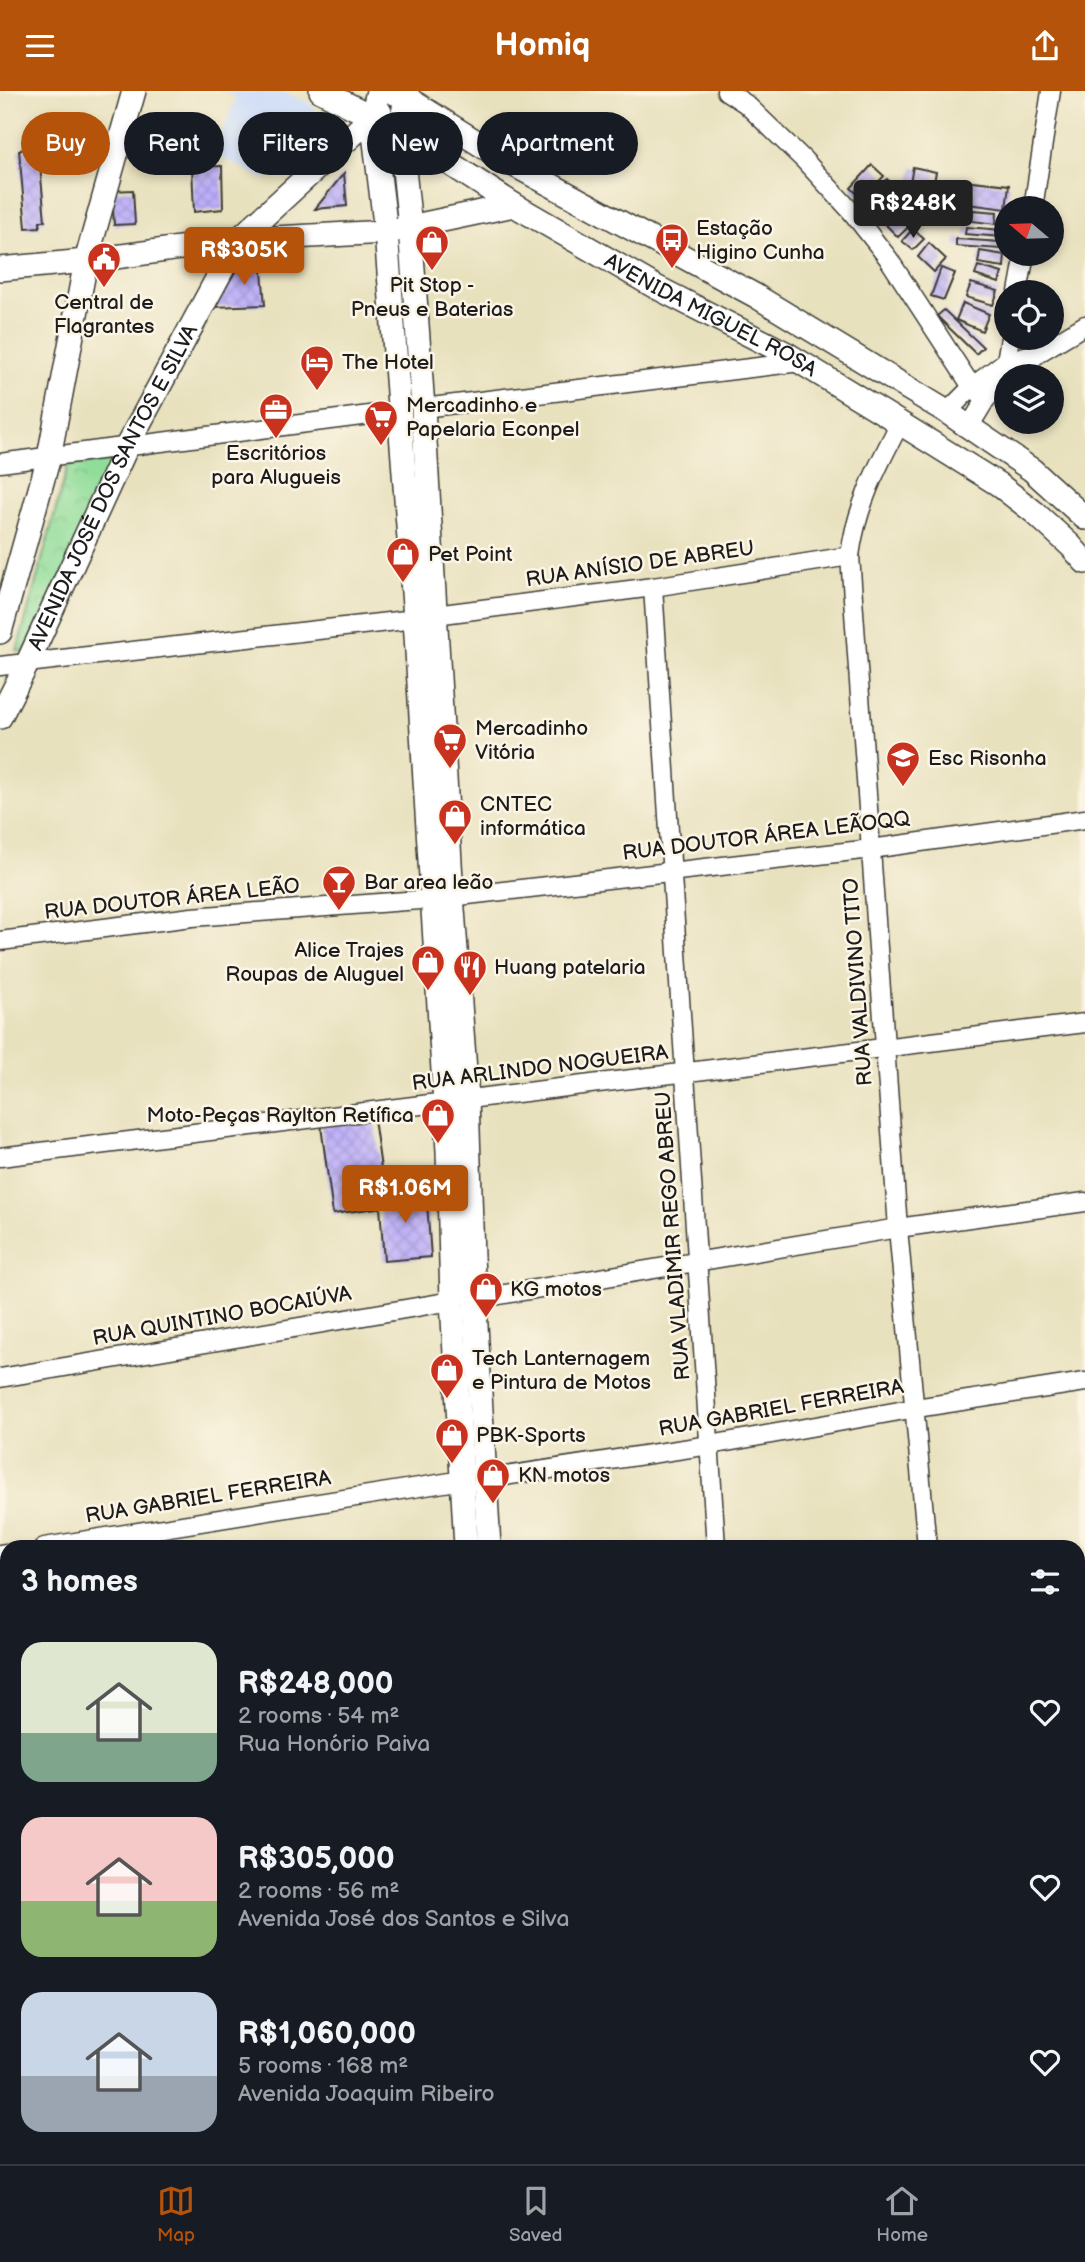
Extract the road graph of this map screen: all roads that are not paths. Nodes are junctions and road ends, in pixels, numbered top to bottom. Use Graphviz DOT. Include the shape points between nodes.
graph roads {
  1 [pos="134,91"];
  2 [pos="321,91"];
  3 [pos="378,91"];
  4 [pos="726,91"];
  5 [pos="1051,91"];
  6 [pos="404,92"];
  7 [pos="373,112"];
  8 [pos="378,112"];
  9 [pos="402,112"];
  10 [pos="367,114"];
  11 [pos="367,122"];
  12 [pos="463,172"];
  13 [pos="379,175"];
  14 [pos="405,175"];
  15 [pos="1035,196"];
  16 [pos="514,205"];
  17 [pos="411,227"];
  18 [pos="386,232"];
  19 [pos="238,240"];
  20 [pos="86,261"];
  21 [pos="0,269"];
  22 [pos="1085,325"];
  23 [pos="800,362"];
  24 [pos="1016,364"];
  25 [pos="994,375"];
  26 [pos="972,387"];
  27 [pos="994,391"];
  28 [pos="986,399"];
  29 [pos="412,409"];
  30 [pos="947,412"];
  31 [pos="900,423"];
  32 [pos="969,426"];
  33 [pos="127,446"];
  34 [pos="49,457"];
  35 [pos="0,463"];
  36 [pos="1085,518"];
  37 [pos="850,556"];
  38 [pos="1085,562"];
  39 [pos="653,587"];
  40 [pos="425,617"];
  41 [pos="0,632"];
  42 [pos="28,662"];
  43 [pos="0,666"];
  44 [pos="0,717"];
  45 [pos="1085,819"];
  46 [pos="871,849"];
  47 [pos="671,870"];
  48 [pos="442,897"];
  49 [pos="0,941"];
  50 [pos="1085,1023"];
  51 [pos="885,1047"];
  52 [pos="685,1072"];
  53 [pos="456,1101"];
  54 [pos="0,1157"];
  55 [pos="1085,1202"];
  56 [pos="898,1228"];
  57 [pos="698,1262"];
  58 [pos="463,1300"];
  59 [pos="0,1378"];
  60 [pos="1085,1383"];
  61 [pos="916,1408"];
  62 [pos="710,1445"];
  63 [pos="474,1479"];
  64 [pos="88,1540"];
  65 [pos="467,1540"];
  66 [pos="487,1540"];
  67 [pos="716,1540"];
  68 [pos="927,1540"];
  1 -- 20 [label="main road"];
  2 -- 10 [label="main road, AVENIDA MIGUEL ROSA"];
  3 -- 7 [label="main road"];
  4 -- 26 [label="street" via="746,104 851,211 888,258"];
  5 -- 15 [label="street"];
  6 -- 8 [label="main road, AVENIDA JOSÉ DOS SANTOS E SILVA"];
  6 -- 9 [label="main road"];
  6 -- 30 [label="main road, AVENIDA MIGUEL ROSA" via="505,160 756,296"];
  11 -- 19 [label="main road, AVENIDA JOSÉ DOS SANTOS E SILVA"];
  12 -- 16 [label="main road, AVENIDA MIGUEL ROSA"];
  13 -- 18 [label="main road"];
  14 -- 17 [label="main road"];
  16 -- 17 [label="main road"];
  16 -- 23 [label="main road, AVENIDA MIGUEL ROSA" via="654,286"];
  17 -- 18 [label="main road"];
  17 -- 29 [label="main road"];
  18 -- 19 [label="main road"];
  18 -- 29 [label="main road"];
  19 -- 20 [label="main road"];
  19 -- 33 [label="main road, AVENIDA JOSÉ DOS SANTOS E SILVA"];
  20 -- 21 [label="main road"];
  20 -- 34 [label="main road"];
  22 -- 24 [label="street"];
  23 -- 29 [label="street"];
  23 -- 31 [label="main road, AVENIDA MIGUEL ROSA"];
  25 -- 26 [label="street"];
  26 -- 28 [label="street"];
  26 -- 30 [label="street"];
  27 -- 28 [label="street"];
  28 -- 32 [label="street"];
  29 -- 33 [label="street"];
  29 -- 40 [label="main road"];
  30 -- 32 [label="main road, AVENIDA MIGUEL ROSA"];
  31 -- 37 [label="street, RUA VALDIVINO TITO" via="857,517"];
  31 -- 38 [label="main road, AVENIDA MIGUEL ROSA" via="998,484"];
  32 -- 36 [label="main road, AVENIDA MIGUEL ROSA" via="1032,470"];
  33 -- 34 [label="street"];
  33 -- 42 [label="main road, AVENIDA JOSÉ DOS SANTOS E SILVA"];
  34 -- 35 [label="street"];
  34 -- 41 [label="main road"];
  37 -- 39 [label="street, RUA ANÍSIO DE ABREU"];
  37 -- 46 [label="street, RUA VALDIVINO TITO"];
  39 -- 40 [label="street, RUA ANÍSIO DE ABREU"];
  39 -- 47 [label="street, RUA VLADIMIR REGO ABREU"];
  40 -- 42 [label="street, RUA ANÍSIO DE ABREU"];
  40 -- 48 [label="main road"];
  42 -- 43 [label="street, RUA ANÍSIO DE ABREU"];
  42 -- 44 [label="main road, AVENIDA JOSÉ DOS SANTOS E SILVA"];
  45 -- 46 [label="street, RUA DOUTOR ÁREA LEÃOQQ"];
  46 -- 47 [label="street, RUA DOUTOR ÁREA LEÃOQQ"];
  46 -- 51 [label="street, RUA VALDIVINO TITO"];
  47 -- 48 [label="street, RUA DOUTOR ÁREA LEÃOQQ"];
  47 -- 52 [label="street, RUA VLADIMIR REGO ABREU"];
  48 -- 49 [label="street, RUA DOUTOR ÁREA LEÃO" via="192,917"];
  48 -- 53 [label="main road"];
  50 -- 51 [label="street, RUA ARLINDO NOGUEIRA"];
  51 -- 52 [label="street, RUA ARLINDO NOGUEIRA"];
  51 -- 56 [label="street, RUA VALDIVINO TITO"];
  52 -- 53 [label="street, RUA ARLINDO NOGUEIRA"];
  52 -- 57 [label="street, RUA VLADIMIR REGO ABREU"];
  53 -- 54 [label="street, RUA ARLINDO NOGUEIRA"];
  53 -- 58 [label="main road"];
  55 -- 56 [label="street, RUA QUINTINO BOCAIÚVA"];
  56 -- 57 [label="street, RUA QUINTINO BOCAIÚVA"];
  56 -- 61 [label="street, RUA VALDIVINO TITO"];
  57 -- 58 [label="street, RUA QUINTINO BOCAIÚVA"];
  57 -- 62 [label="street, RUA VLADIMIR REGO ABREU"];
  58 -- 59 [label="street, RUA QUINTINO BOCAIÚVA"];
  58 -- 63 [label="main road"];
  60 -- 61 [label="street, RUA GABRIEL FERREIRA"];
  61 -- 62 [label="street, RUA GABRIEL FERREIRA"];
  61 -- 68 [label="street, RUA VALDIVINO TITO"];
  62 -- 63 [label="street, RUA GABRIEL FERREIRA"];
  62 -- 67 [label="street, RUA VLADIMIR REGO ABREU"];
  63 -- 64 [label="street, RUA GABRIEL FERREIRA"];
  63 -- 65 [label="main road"];
  63 -- 66 [label="main road"];
}
